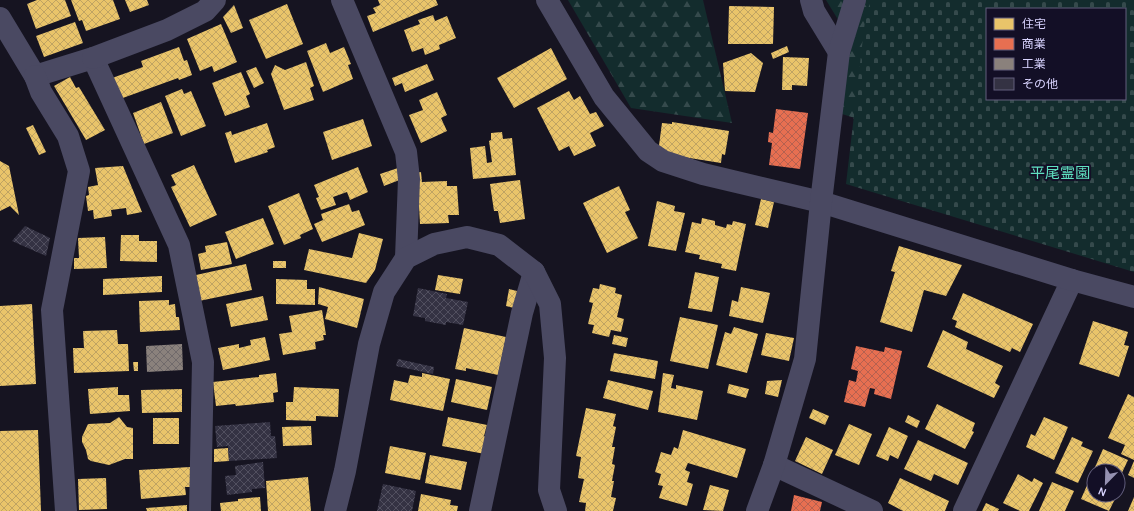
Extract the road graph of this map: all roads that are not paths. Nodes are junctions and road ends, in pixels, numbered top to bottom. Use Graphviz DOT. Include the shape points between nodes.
graph roads {
  1 [pos="215,0"];
  2 [pos="342,0"];
  3 [pos="547,0"];
  4 [pos="811,0"];
  5 [pos="855,0"];
  6 [pos="0,18"];
  7 [pos="839,52"];
  8 [pos="93,58"];
  9 [pos="35,76"];
  10 [pos="821,202"];
  11 [pos="406,258"];
  12 [pos="534,272"];
  13 [pos="1072,280"];
  14 [pos="1134,297"];
  15 [pos="774,465"];
  16 [pos="66,511"];
  17 [pos="200,511"];
  18 [pos="335,511"];
  19 [pos="480,511"];
  20 [pos="556,511"];
  21 [pos="757,511"];
  22 [pos="872,511"];
  23 [pos="964,511"];
  1 -- 8 [label="street" via="205,10 167,30"];
  2 -- 11 [label="street" via="406,152 409,178"];
  3 -- 10 [label="street" via="604,97 648,151 663,161 703,174"];
  4 -- 7 [label="street" via="814,11"];
  5 -- 7 [label="street"];
  6 -- 9 [label="street"];
  7 -- 10 [label="street"];
  8 -- 9 [label="street"];
  8 -- 17 [label="street" via="179,245 203,362"];
  9 -- 16 [label="street" via="41,92 68,136 79,171 52,310"];
  10 -- 13 [label="street"];
  10 -- 15 [label="street" via="805,359"];
  11 -- 12 [label="street" via="434,244 467,237 499,245"];
  11 -- 18 [label="street" via="384,292 369,344 345,472"];
  12 -- 19 [label="street" via="522,313"];
  12 -- 20 [label="street" via="550,304 555,358 549,490"];
  13 -- 14 [label="street"];
  13 -- 23 [label="street"];
  15 -- 21 [label="street"];
  15 -- 22 [label="street"];
}
